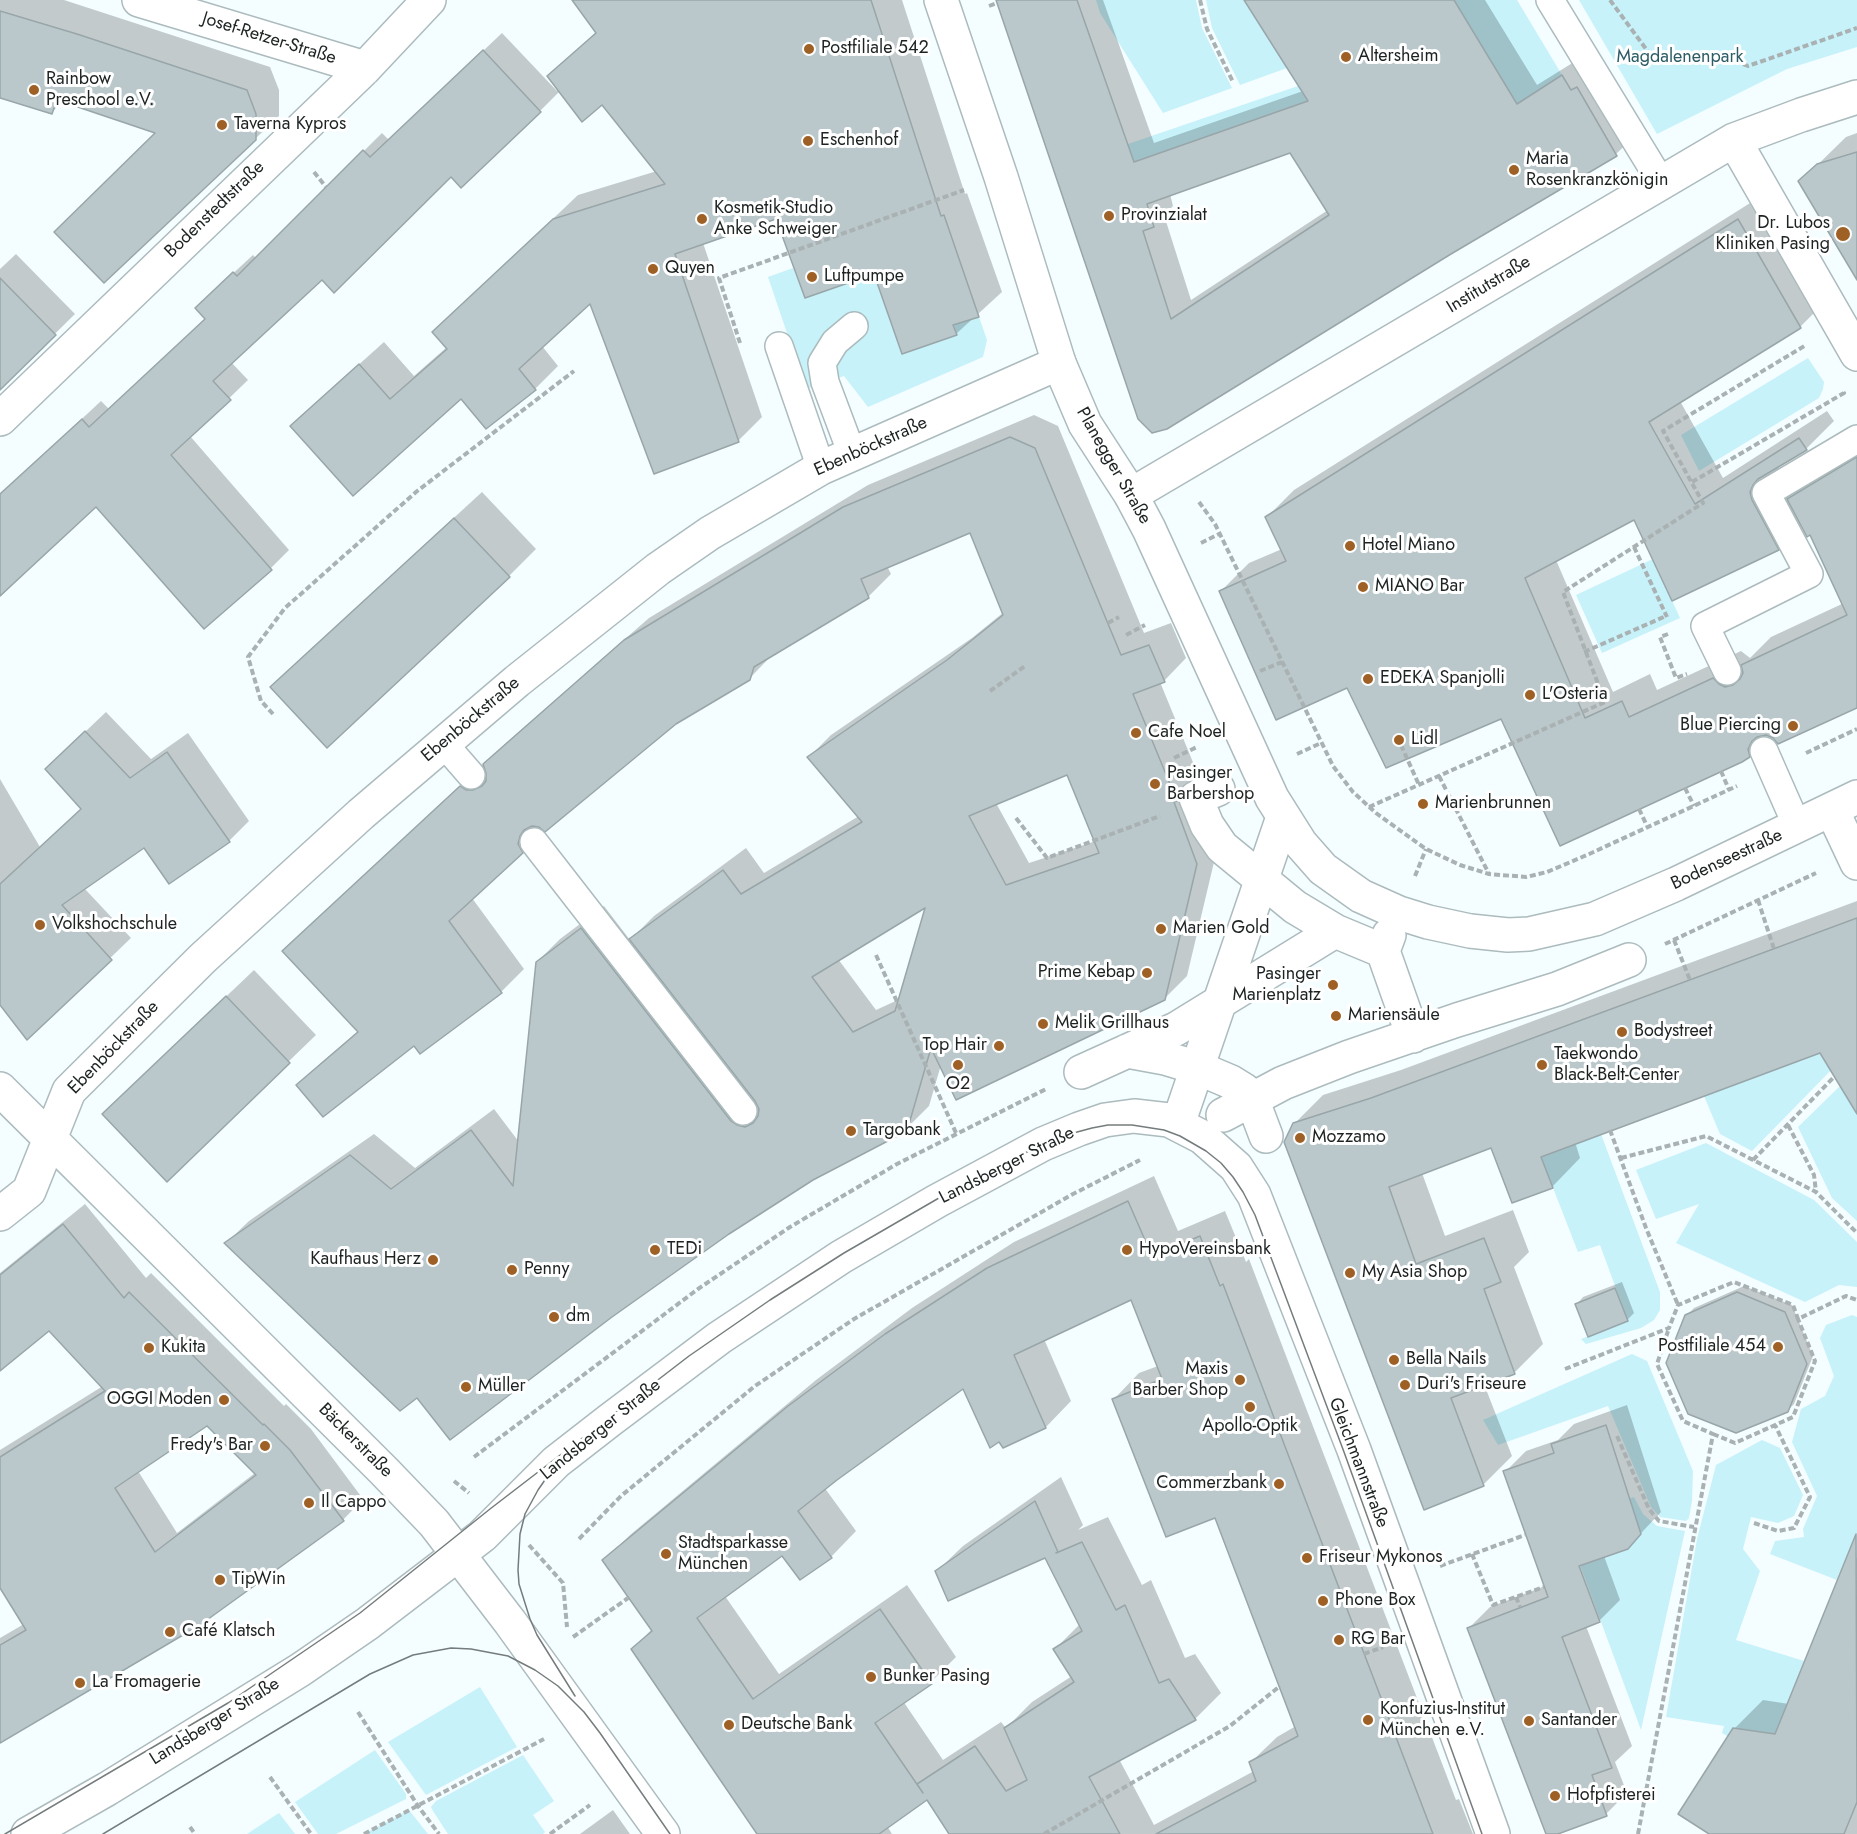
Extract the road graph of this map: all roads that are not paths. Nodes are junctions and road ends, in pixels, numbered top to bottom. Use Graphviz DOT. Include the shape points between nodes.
graph roads {
  1 [pos="139,0"];
  2 [pos="429,0"];
  3 [pos="941,0"];
  4 [pos="1550,0"];
  5 [pos="364,68"];
  6 [pos="1857,97"];
  7 [pos="1734,140"];
  8 [pos="1661,182"];
  9 [pos="854,326"];
  10 [pos="779,346"];
  11 [pos="1857,354"];
  12 [pos="1059,363"];
  13 [pos="0,419"];
  14 [pos="1857,439"];
  15 [pos="852,454"];
  16 [pos="821,468"];
  17 [pos="1131,495"];
  18 [pos="1727,671"];
  19 [pos="444,744"];
  20 [pos="1768,760"];
  21 [pos="471,775"];
  22 [pos="1218,789"];
  23 [pos="1845,804"];
  24 [pos="1283,817"];
  25 [pos="1797,826"];
  26 [pos="534,842"];
  27 [pos="1855,859"];
  28 [pos="1260,880"];
  29 [pos="1335,931"];
  30 [pos="1629,960"];
  31 [pos="1220,1002"];
  32 [pos="1413,1036"];
  33 [pos="1127,1051"];
  34 [pos="1197,1068"];
  35 [pos="1081,1072"];
  36 [pos="0,1089"];
  37 [pos="1252,1099"];
  38 [pos="742,1111"];
  39 [pos="1223,1115"];
  40 [pos="1186,1127"];
  41 [pos="50,1136"];
  42 [pos="1266,1136"];
  43 [pos="0,1214"];
  44 [pos="459,1554"];
  45 [pos="28,1834"];
  46 [pos="663,1834"];
  47 [pos="1493,1834"];
  1 -- 5 [label="street, Josef-Retzer-Straße"];
  2 -- 5 [label="street, Bodenstedtstraße"];
  3 -- 12 [label="street, Planegger Straße"];
  4 -- 8 [label="lane"];
  5 -- 13 [label="street, Bodenstedtstraße"];
  6 -- 7 [label="street, Institutstraße"];
  7 -- 8 [label="street, Institutstraße"];
  7 -- 11 [label="street"];
  8 -- 17 [label="street, Institutstraße"];
  9 -- 15 [label="lane" via="835,342 822,363 825,382"];
  10 -- 16 [label="lane"];
  12 -- 15 [label="street, Ebenböckstraße"];
  12 -- 17 [label="street, Planegger Straße" via="1085,424"];
  14 -- 18 [label="lane" via="1766,494 1809,574 1705,626"];
  15 -- 16 [label="street, Ebenböckstraße"];
  16 -- 19 [label="street, Ebenböckstraße" via="658,568"];
  17 -- 24 [label="street, Planegger Straße"];
  19 -- 21 [label="lane"];
  19 -- 41 [label="street, Ebenböckstraße" via="340,832 186,974 69,1091"];
  20 -- 25 [label="lane"];
  22 -- 28 [label="street" via="1196,798 1207,825 1222,847"];
  23 -- 25 [label="street, Bodenseestraße"];
  23 -- 27 [label="street"];
  24 -- 25 [label="street, Bodenseestraße" via="1323,869 1360,896 1428,922 1470,931 1529,934 1595,919"];
  24 -- 28 [label="street"];
  26 -- 38 [label="lane"];
  28 -- 29 [label="street"];
  28 -- 31 [label="street"];
  29 -- 31 [label="street"];
  29 -- 32 [label="street" via="1386,943"];
  30 -- 32 [label="street" via="1557,989"];
  31 -- 33 [label="street" via="1176,1029"];
  31 -- 34 [label="street"];
  32 -- 37 [label="street" via="1282,1083"];
  33 -- 34 [label="street"];
  33 -- 35 [label="street"];
  34 -- 37 [label="street" via="1231,1082"];
  34 -- 40 [label="street"];
  36 -- 41 [label="street, Bäckerstraße"];
  37 -- 39 [label="street"];
  37 -- 42 [label="street"];
  40 -- 44 [label="street, Landsberger Straße" via="1158,1118 1126,1117 1063,1135 841,1257 719,1338 566,1455 492,1528"];
  40 -- 47 [label="street, Gleichmannstraße" via="1236,1167 1254,1195 1354,1450"];
  41 -- 43 [label="street, Ebenböckstraße" via="29,1191"];
  41 -- 44 [label="street, Bäckerstraße" via="407,1493"];
  44 -- 45 [label="street, Landsberger Straße" via="300,1670"];
  44 -- 46 [label="street, Bäckerstraße"];
}
